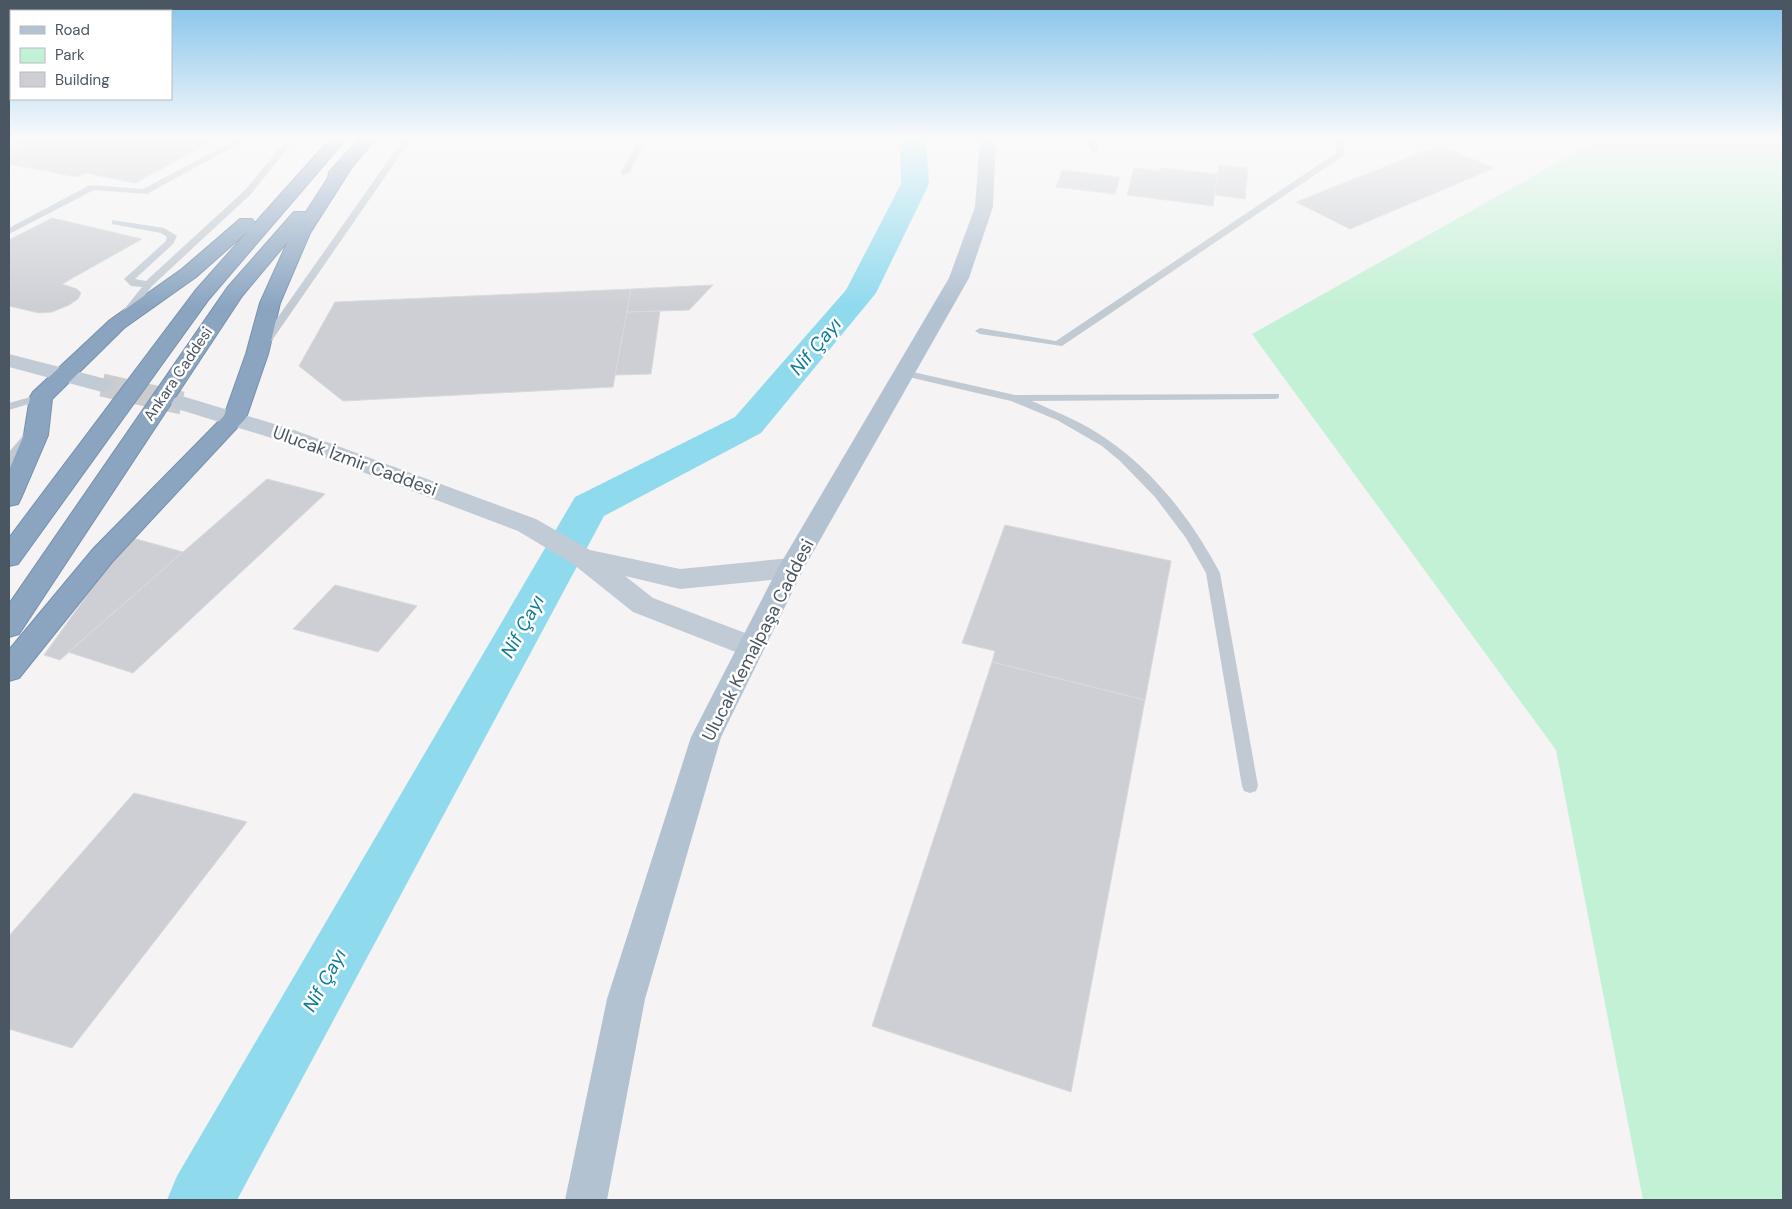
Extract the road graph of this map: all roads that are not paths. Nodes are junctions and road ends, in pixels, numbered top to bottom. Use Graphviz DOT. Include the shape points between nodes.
graph roads {
  1 [pos="81,194"];
  2 [pos="245,194"];
  3 [pos="284,194"];
  4 [pos="296,194"];
  5 [pos="305,194"];
  6 [pos="319,194"];
  7 [pos="369,194"];
  8 [pos="985,194"];
  9 [pos="1280,194"];
  10 [pos="115,222"];
  11 [pos="9,231"];
  12 [pos="149,284"];
  13 [pos="117,324"];
  14 [pos="980,331"];
  15 [pos="257,354"];
  16 [pos="9,360"];
  17 [pos="904,373"];
  18 [pos="64,375"];
  19 [pos="102,385"];
  20 [pos="1275,396"];
  21 [pos="41,397"];
  22 [pos="1015,398"];
  23 [pos="182,403"];
  24 [pos="9,407"];
  25 [pos="235,418"];
  26 [pos="36,435"];
  27 [pos="9,468"];
  28 [pos="9,498"];
  29 [pos="9,557"];
  30 [pos="582,557"];
  31 [pos="791,568"];
  32 [pos="9,626"];
  33 [pos="752,647"];
  34 [pos="9,670"];
  35 [pos="1250,786"];
  36 [pos="586,1200"];
  1 -- 11 [label="lane"];
  2 -- 12 [label="lane"];
  3 -- 13 [label="highway" via="189,273"];
  4 -- 29 [label="highway, Ankara Caddesi" via="202,295"];
  5 -- 32 [label="highway, Ankara Caddesi" via="234,292"];
  6 -- 15 [label="highway" via="270,303"];
  7 -- 15 [label="lane"];
  8 -- 17 [label="main road, Ulucak Kemalpaşa Caddesi" via="984,207 959,278"];
  9 -- 14 [label="lane" via="1058,344"];
  10 -- 12 [label="lane" via="164,231 172,236 170,242 129,279 134,284"];
  12 -- 13 [label="lane"];
  13 -- 18 [label="highway"];
  15 -- 25 [label="highway"];
  16 -- 18 [label="street"];
  17 -- 22 [label="lane"];
  17 -- 31 [label="main road, Ulucak Kemalpaşa Caddesi"];
  18 -- 19 [label="street"];
  18 -- 21 [label="highway"];
  20 -- 22 [label="lane"];
  21 -- 24 [label="lane"];
  21 -- 26 [label="highway"];
  22 -- 35 [label="lane" via="1089,432 1167,502 1203,550 1214,573"];
  23 -- 25 [label="street, Ulucak İzmir Caddesi"];
  25 -- 30 [label="street, Ulucak İzmir Caddesi" via="527,525"];
  25 -- 34 [label="highway" via="103,555"];
  26 -- 27 [label="street"];
  26 -- 28 [label="highway"];
  30 -- 31 [label="street" via="680,579"];
  30 -- 33 [label="street" via="643,605"];
  31 -- 33 [label="main road, Ulucak Kemalpaşa Caddesi"];
  33 -- 36 [label="main road, Ulucak Kemalpaşa Caddesi" via="706,737 626,999"];
}
